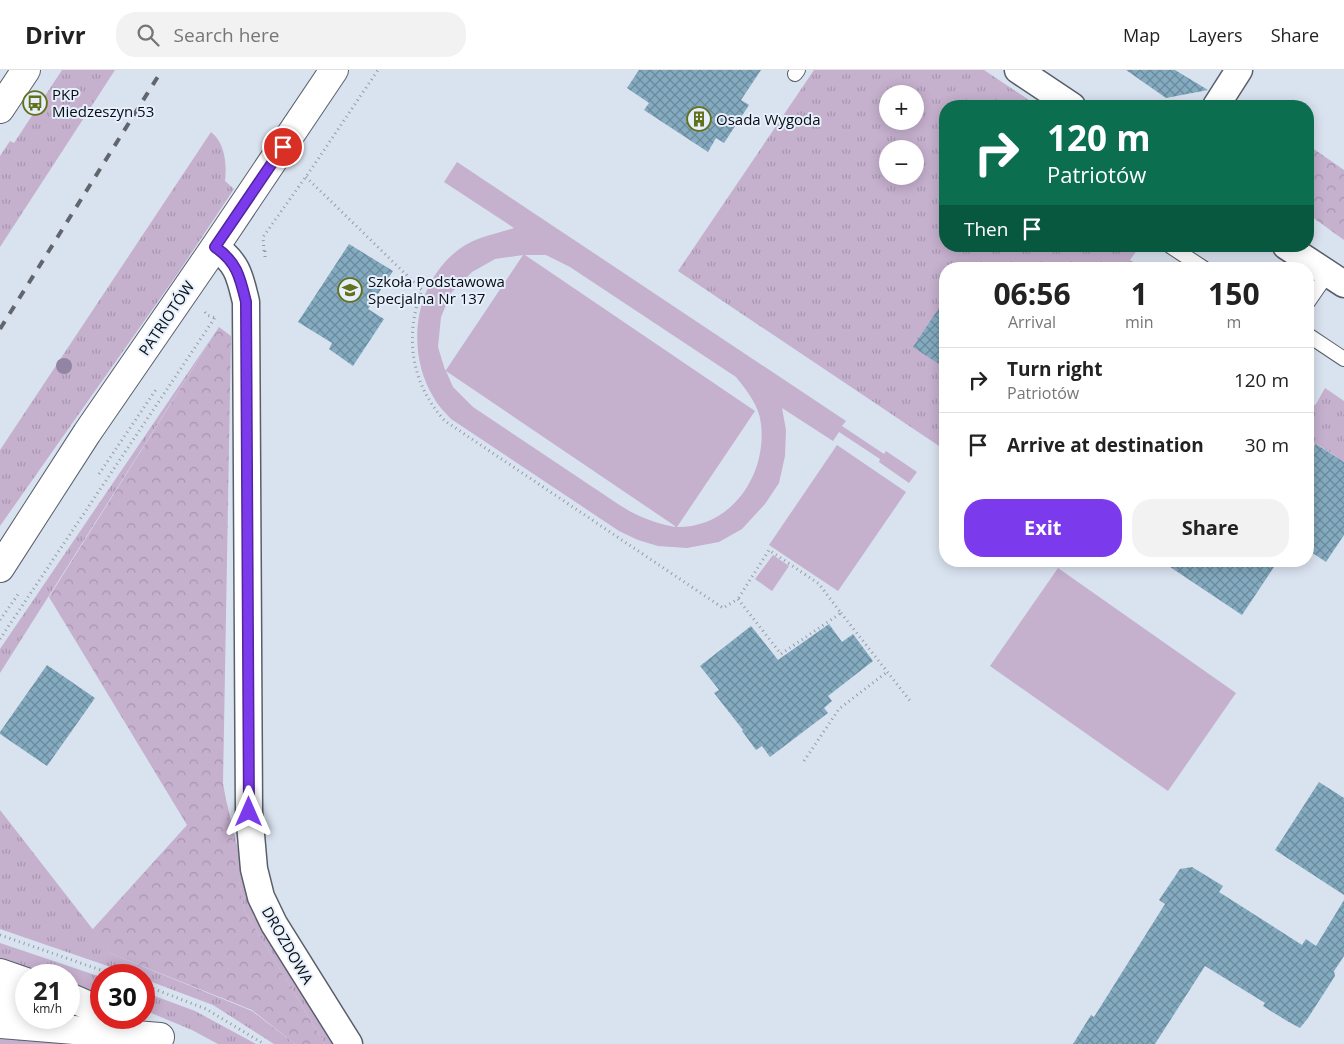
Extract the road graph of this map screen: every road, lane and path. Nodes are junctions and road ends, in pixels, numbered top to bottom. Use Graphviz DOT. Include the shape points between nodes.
graph roads {
  1 [pos="26,70"];
  2 [pos="334,70"];
  3 [pos="378,70"];
  4 [pos="1018,70"];
  5 [pos="1239,70"];
  6 [pos="1063,100"];
  7 [pos="1220,100"];
  8 [pos="0,109"];
  9 [pos="306,177"];
  10 [pos="215,247"];
  11 [pos="265,251"];
  12 [pos="1179,252"];
  13 [pos="1295,252"];
  14 [pos="265,261"];
  15 [pos="1194,262"];
  16 [pos="1311,262"];
  17 [pos="1314,264"];
  18 [pos="1336,278"];
  19 [pos="241,282"];
  20 [pos="1314,297"];
  21 [pos="220,310"];
  22 [pos="207,315"];
  23 [pos="201,323"];
  24 [pos="1314,339"];
  25 [pos="1344,359"];
  26 [pos="162,381"];
  27 [pos="95,480"];
  28 [pos="0,568"];
  29 [pos="22,587"];
  30 [pos="738,599"];
  31 [pos="841,613"];
  32 [pos="0,620"];
  33 [pos="0,639"];
  34 [pos="887,672"];
  35 [pos="911,702"];
  36 [pos="804,761"];
  37 [pos="0,935"];
  38 [pos="90,966"];
  39 [pos="0,973"];
  40 [pos="15,978"];
  41 [pos="155,989"];
  42 [pos="0,1000"];
  43 [pos="15,1005"];
  44 [pos="0,1024"];
  45 [pos="90,1026"];
  46 [pos="126,1029"];
  47 [pos="167,1041"];
  48 [pos="264,1044"];
  49 [pos="349,1044"];
  1 -- 8 [label="main road"];
  2 -- 10 [label="main road, PATRIOTÓW"];
  3 -- 9 [label="path"];
  4 -- 6 [label="street"];
  5 -- 7 [label="street"];
  9 -- 11 [label="path" via="263,236"];
  9 -- 30 [label="path" via="422,290 411,345 426,396 445,421 723,608"];
  10 -- 19 [label="street, DROZDOWA" via="228,256"];
  10 -- 28 [label="main road, PATRIOTÓW" via="87,433"];
  11 -- 14 [label="path"];
  11 -- 19 [label="path"];
  12 -- 15 [label="lane"];
  13 -- 16 [label="street"];
  17 -- 18 [label="street"];
  18 -- 20 [label="lane"];
  19 -- 49 [label="street, DROZDOWA" via="246,302 249,812 254,869 261,897 274,924"];
  21 -- 33 [label="path"];
  22 -- 23 [label="path"];
  24 -- 25 [label="lane"];
  26 -- 27 [label="path"];
  29 -- 32 [label="path"];
  30 -- 31 [label="path" via="781,654"];
  30 -- 31 [label="path" via="769,550 819,584"];
  31 -- 34 [label="path"];
  34 -- 35 [label="path"];
  34 -- 36 [label="path" via="839,709"];
  37 -- 38 [label="path"];
  39 -- 40 [label="main road"];
  41 -- 48 [label="path" via="206,1009"];
  42 -- 43 [label="main road"];
  44 -- 45 [label="main road"];
  46 -- 47 [label="main road"];
}
